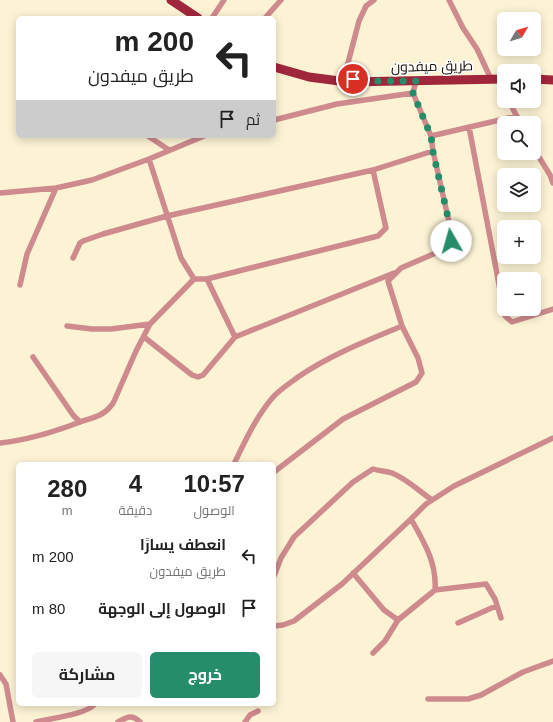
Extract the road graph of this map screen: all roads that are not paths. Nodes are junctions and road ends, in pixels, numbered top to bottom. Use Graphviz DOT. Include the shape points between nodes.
graph roads {
  1 [pos="162,0"];
  2 [pos="170,0"];
  3 [pos="224,0"];
  4 [pos="281,0"];
  5 [pos="374,0"];
  6 [pos="449,0"];
  7 [pos="186,16"];
  8 [pos="195,16"];
  9 [pos="213,16"];
  10 [pos="267,16"];
  11 [pos="276,61"];
  12 [pos="276,68"];
  13 [pos="344,78"];
  14 [pos="497,78"];
  15 [pos="497,79"];
  16 [pos="541,80"];
  17 [pos="553,80"];
  18 [pos="361,81"];
  19 [pos="416,81"];
  20 [pos="413,93"];
  21 [pos="513,108"];
  22 [pos="517,116"];
  23 [pos="276,119"];
  24 [pos="497,120"];
  25 [pos="469,126"];
  26 [pos="431,136"];
  27 [pos="151,138"];
  28 [pos="199,138"];
  29 [pos="170,150"];
  30 [pos="433,152"];
  31 [pos="149,159"];
  32 [pos="541,160"];
  33 [pos="373,170"];
  34 [pos="553,184"];
  35 [pos="56,188"];
  36 [pos="0,193"];
  37 [pos="167,216"];
  38 [pos="73,258"];
  39 [pos="396,273"];
  40 [pos="194,279"];
  41 [pos="207,279"];
  42 [pos="20,285"];
  43 [pos="553,309"];
  44 [pos="150,324"];
  45 [pos="67,326"];
  46 [pos="402,326"];
  47 [pos="144,337"];
  48 [pos="234,337"];
  49 [pos="33,357"];
  50 [pos="80,422"];
  51 [pos="553,438"];
  52 [pos="0,443"];
  53 [pos="235,462"];
  54 [pos="276,470"];
  55 [pos="432,500"];
  56 [pos="411,519"];
  57 [pos="276,571"];
  58 [pos="353,573"];
  59 [pos="435,590"];
  60 [pos="496,606"];
  61 [pos="501,618"];
  62 [pos="398,620"];
  63 [pos="458,623"];
  64 [pos="276,626"];
  65 [pos="374,653"];
  66 [pos="553,661"];
  67 [pos="0,675"];
  68 [pos="428,699"];
  69 [pos="93,706"];
  70 [pos="258,711"];
  71 [pos="60,716"];
  72 [pos="13,722"];
  73 [pos="36,722"];
  74 [pos="47,722"];
  75 [pos="118,722"];
  76 [pos="140,722"];
  77 [pos="244,722"];
  1 -- 7 [label="main road"];
  2 -- 8 [label="main road"];
  3 -- 9 [label="street"];
  4 -- 10 [label="street"];
  5 -- 13 [label="street" via="366,6 358,21"];
  6 -- 14 [label="street" via="463,28"];
  11 -- 13 [label="main road, طريق ميفدون" via="315,74"];
  12 -- 18 [label="main road, طريق ميفدون" via="309,77 347,82"];
  13 -- 18 [label="main road, طريق ميفدون"];
  15 -- 19 [label="main road, طريق ميفدون"];
  16 -- 17 [label="main road"];
  18 -- 19 [label="main road, طريق ميفدون"];
  19 -- 20 [label="street"];
  20 -- 23 [label="street" via="337,104"];
  20 -- 26 [label="street"];
  21 -- 22 [label="street"];
  24 -- 25 [label="street"];
  25 -- 26 [label="street"];
  25 -- 43 [label="street" via="505,316 512,322"];
  26 -- 30 [label="street"];
  27 -- 29 [label="street"];
  28 -- 29 [label="street"];
  29 -- 31 [label="street"];
  30 -- 33 [label="street"];
  30 -- 39 [label="street" via="452,235 451,241 445,249 408,264"];
  31 -- 35 [label="street" via="92,180"];
  31 -- 37 [label="street"];
  32 -- 34 [label="street"];
  33 -- 37 [label="street"];
  33 -- 41 [label="street" via="386,228 378,236"];
  35 -- 36 [label="street"];
  35 -- 42 [label="street" via="27,254"];
  37 -- 38 [label="street" via="83,241"];
  37 -- 40 [label="street" via="180,258"];
  39 -- 46 [label="street" via="388,280"];
  39 -- 48 [label="street"];
  40 -- 41 [label="street"];
  40 -- 44 [label="street"];
  41 -- 48 [label="street"];
  44 -- 45 [label="street" via="104,329"];
  44 -- 47 [label="street"];
  46 -- 53 [label="street" via="317,364 284,387 265,408"];
  46 -- 54 [label="street" via="421,366 422,373 416,382 343,419"];
  47 -- 48 [label="street" via="198,377"];
  47 -- 50 [label="street" via="111,407 96,417"];
  49 -- 50 [label="street"];
  50 -- 52 [label="street" via="55,432"];
  51 -- 55 [label="street" via="454,486"];
  55 -- 56 [label="street"];
  55 -- 57 [label="street" via="404,479 373,469 353,482 294,537"];
  56 -- 58 [label="street"];
  56 -- 59 [label="street" via="427,548 436,578"];
  58 -- 62 [label="street" via="384,610"];
  58 -- 64 [label="street" via="294,621"];
  59 -- 60 [label="street" via="486,584"];
  59 -- 62 [label="street"];
  60 -- 61 [label="street"];
  60 -- 63 [label="street"];
  62 -- 65 [label="street"];
  66 -- 68 [label="street" via="523,672 468,700"];
  67 -- 72 [label="street" via="6,684"];
  69 -- 71 [label="street" via="81,713"];
  70 -- 77 [label="street"];
  71 -- 73 [label="street"];
  71 -- 74 [label="street"];
  75 -- 76 [label="street" via="135,717"];
}
